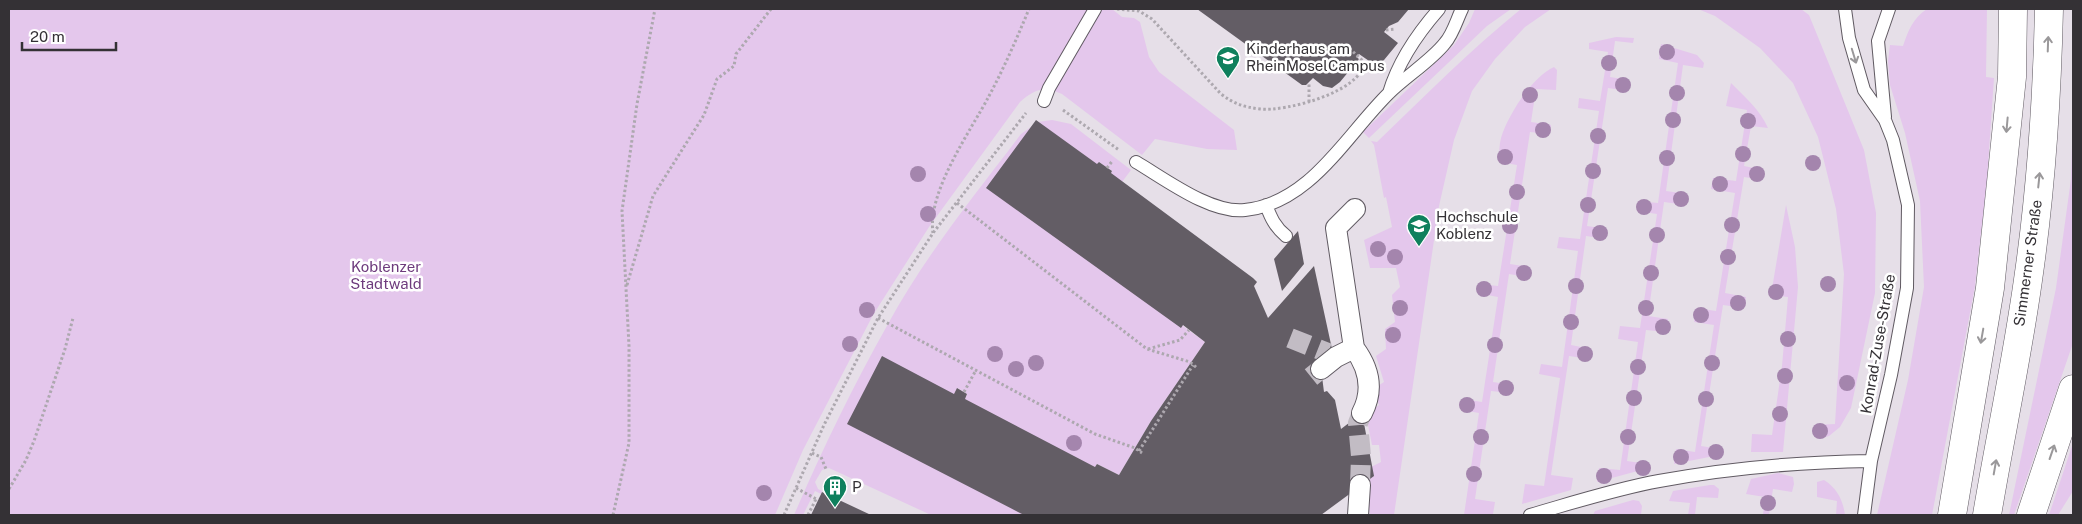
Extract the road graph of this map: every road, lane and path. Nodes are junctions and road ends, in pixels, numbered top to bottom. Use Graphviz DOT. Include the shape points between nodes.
graph roads {
  1 [pos="655,9"];
  2 [pos="771,9"];
  3 [pos="1029,9"];
  4 [pos="1095,9"];
  5 [pos="1116,9"];
  6 [pos="1439,9"];
  7 [pos="1462,9"];
  8 [pos="1845,9"];
  9 [pos="1889,9"];
  10 [pos="2013,9"];
  11 [pos="2049,9"];
  12 [pos="1348,48"];
  13 [pos="1309,84"];
  14 [pos="1389,93"];
  15 [pos="1044,101"];
  16 [pos="1308,102"];
  17 [pos="1885,120"];
  18 [pos="1136,162"];
  19 [pos="957,203"];
  20 [pos="1266,205"];
  21 [pos="1355,208"];
  22 [pos="933,233"];
  23 [pos="1286,236"];
  24 [pos="626,289"];
  25 [pos="72,318"];
  26 [pos="878,318"];
  27 [pos="1190,330"];
  28 [pos="1147,349"];
  29 [pos="976,370"];
  30 [pos="2073,389"];
  31 [pos="964,392"];
  32 [pos="1362,413"];
  33 [pos="812,452"];
  34 [pos="1871,461"];
  35 [pos="826,469"];
  36 [pos="1360,485"];
  37 [pos="796,488"];
  38 [pos="9,489"];
  39 [pos="613,515"];
  40 [pos="784,515"];
  41 [pos="808,515"];
  42 [pos="1358,515"];
  43 [pos="1530,515"];
  44 [pos="1864,515"];
  45 [pos="1952,515"];
  46 [pos="1987,515"];
  47 [pos="2031,515"];
  1 -- 24 [label="path" via="622,211"];
  2 -- 24 [label="path" via="736,54 734,66 717,79 704,115 653,196"];
  3 -- 22 [label="path" via="988,97 950,167 933,211"];
  4 -- 15 [label="lane"];
  5 -- 16 [label="path" via="1139,11 1152,19 1234,104 1262,109 1291,108"];
  6 -- 14 [label="lane" via="1423,27 1395,72"];
  7 -- 14 [label="lane" via="1446,42"];
  8 -- 17 [label="lane, Konrad-Zuse-Straße, one-way" via="1849,38 1864,90"];
  9 -- 17 [label="lane, Konrad-Zuse-Straße" via="1878,41"];
  10 -- 45 [label="street, one-way" via="2012,77 1990,288"];
  46 -- 11 [label="street, Simmerner Straße, one-way" via="2028,281 2048,79"];
  12 -- 16 [label="path" via="1364,62 1360,73 1349,84"];
  13 -- 16 [label="path"];
  14 -- 20 [label="lane" via="1314,177 1290,194"];
  15 -- 18 [label="path" via="1052,103"];
  15 -- 19 [label="path" via="1032,105"];
  17 -- 34 [label="lane, Konrad-Zuse-Straße" via="1908,205 1907,288 1892,376"];
  18 -- 20 [label="lane" via="1222,209 1244,210"];
  19 -- 22 [label="path"];
  19 -- 28 [label="path"];
  20 -- 23 [label="lane" via="1274,224"];
  21 -- 32 [label="street" via="1336,228 1333,357 1363,360 1370,380 1368,402"];
  22 -- 26 [label="path"];
  24 -- 39 [label="path" via="629,443"];
  25 -- 38 [label="path" via="34,441"];
  26 -- 29 [label="path"];
  26 -- 33 [label="path"];
  27 -- 28 [label="path" via="1180,340"];
  28 -- 29 [label="path" via="1195,366 1141,452 1096,434"];
  29 -- 31 [label="path"];
  47 -- 30 [label="street, one-way"];
  33 -- 35 [label="path" via="821,457"];
  33 -- 37 [label="path"];
  34 -- 43 [label="lane" via="1796,463 1657,481"];
  34 -- 44 [label="lane, Konrad-Zuse-Straße"];
  36 -- 42 [label="street"];
  37 -- 40 [label="path"];
  37 -- 41 [label="path" via="818,500"];
}
